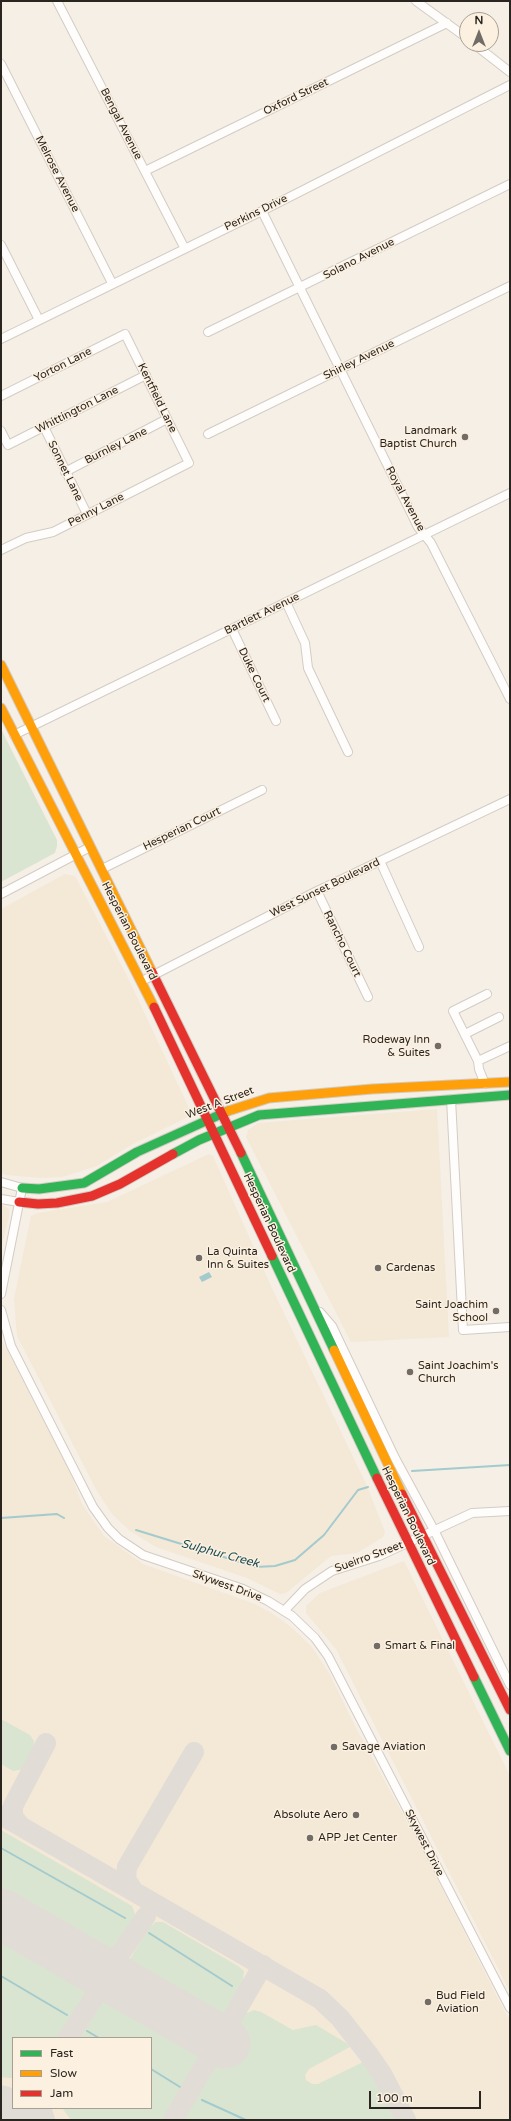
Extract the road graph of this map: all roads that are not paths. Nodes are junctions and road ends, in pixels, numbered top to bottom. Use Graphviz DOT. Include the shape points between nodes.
graph roads {
  1 [pos="57,1"];
  2 [pos="416,1"];
  3 [pos="447,23"];
  4 [pos="459,32"];
  5 [pos="484,52"];
  6 [pos="1,64"];
  7 [pos="510,72"];
  8 [pos="510,85"];
  9 [pos="145,172"];
  10 [pos="510,184"];
  11 [pos="262,211"];
  12 [pos="1,245"];
  13 [pos="184,247"];
  14 [pos="112,283"];
  15 [pos="510,286"];
  16 [pos="300,288"];
  17 [pos="39,320"];
  18 [pos="208,332"];
  19 [pos="125,334"];
  20 [pos="1,339"];
  21 [pos="341,370"];
  22 [pos="146,375"];
  23 [pos="1,396"];
  24 [pos="167,419"];
  25 [pos="44,427"];
  26 [pos="1,431"];
  27 [pos="208,434"];
  28 [pos="189,463"];
  29 [pos="65,472"];
  30 [pos="510,493"];
  31 [pos="86,514"];
  32 [pos="424,535"];
  33 [pos="1,550"];
  34 [pos="286,602"];
  35 [pos="232,629"];
  36 [pos="1,665"];
  37 [pos="510,699"];
  38 [pos="1,708"];
  39 [pos="276,721"];
  40 [pos="32,726"];
  41 [pos="14,735"];
  42 [pos="348,752"];
  43 [pos="262,790"];
  44 [pos="510,799"];
  45 [pos="90,847"];
  46 [pos="76,854"];
  47 [pos="380,861"];
  48 [pos="102,869"];
  49 [pos="316,891"];
  50 [pos="1,894"];
  51 [pos="419,946"];
  52 [pos="154,974"];
  53 [pos="142,980"];
  54 [pos="487,994"];
  55 [pos="368,996"];
  56 [pos="499,1017"];
  57 [pos="465,1034"];
  58 [pos="510,1046"];
  59 [pos="478,1061"];
  60 [pos="510,1082"];
  61 [pos="485,1084"];
  62 [pos="458,1086"];
  63 [pos="372,1089"];
  64 [pos="510,1095"];
  65 [pos="451,1100"];
  66 [pos="358,1106"];
  67 [pos="222,1114"];
  68 [pos="208,1119"];
  69 [pos="229,1128"];
  70 [pos="215,1134"];
  71 [pos="1,1182"];
  72 [pos="22,1188"];
  73 [pos="1,1198"];
  74 [pos="19,1202"];
  75 [pos="1,1294"];
  76 [pos="312,1303"];
  77 [pos="1,1310"];
  78 [pos="510,1327"];
  79 [pos="510,1511"];
  80 [pos="434,1530"];
  81 [pos="422,1536"];
  82 [pos="408,1543"];
  83 [pos="285,1610"];
  84 [pos="510,1685"];
  85 [pos="510,1710"];
  86 [pos="510,1751"];
  87 [pos="510,2008"];
  1 -- 9 [label="street, Bengal Avenue"];
  2 -- 3 [label="street"];
  3 -- 4 [label="street"];
  3 -- 9 [label="street, Oxford Street"];
  5 -- 7 [label="street"];
  6 -- 14 [label="street, Melrose Avenue"];
  8 -- 11 [label="street, Perkins Drive"];
  9 -- 13 [label="street, Bengal Avenue"];
  10 -- 16 [label="street, Solano Avenue"];
  11 -- 13 [label="street, Perkins Drive"];
  11 -- 16 [label="street, Royal Avenue"];
  12 -- 17 [label="street"];
  13 -- 14 [label="street, Perkins Drive"];
  14 -- 17 [label="street, Perkins Drive"];
  15 -- 21 [label="street, Shirley Avenue"];
  16 -- 18 [label="street, Solano Avenue"];
  16 -- 21 [label="street, Royal Avenue"];
  17 -- 20 [label="street, Perkins Drive"];
  19 -- 22 [label="street, Kentfield Lane"];
  19 -- 23 [label="street, Yorton Lane"];
  21 -- 27 [label="street, Shirley Avenue"];
  21 -- 32 [label="street, Royal Avenue"];
  22 -- 24 [label="street, Kentfield Lane"];
  22 -- 25 [label="street, Whittington Lane"];
  24 -- 28 [label="street, Kentfield Lane"];
  24 -- 29 [label="street, Burnley Lane"];
  25 -- 26 [label="street, Whittington Lane" via="8,445"];
  25 -- 29 [label="street, Sonnet Lane"];
  28 -- 31 [label="street, Penny Lane"];
  29 -- 31 [label="street, Sonnet Lane"];
  30 -- 32 [label="street, Bartlett Avenue"];
  31 -- 33 [label="street, Penny Lane" via="53,532 26,538"];
  32 -- 34 [label="street, Bartlett Avenue"];
  32 -- 37 [label="street, Royal Avenue" via="431,543"];
  34 -- 35 [label="street, Bartlett Avenue"];
  34 -- 42 [label="street" via="305,643 308,668"];
  35 -- 39 [label="street, Duke Court"];
  35 -- 40 [label="street, Bartlett Avenue"];
  36 -- 40 [label="main road, Hesperian Boulevard"];
  38 -- 41 [label="main road, Hesperian Boulevard"];
  40 -- 41 [label="street, Bartlett Avenue"];
  40 -- 45 [label="main road, Hesperian Boulevard"];
  41 -- 46 [label="main road, Hesperian Boulevard"];
  43 -- 48 [label="street, Hesperian Court"];
  44 -- 47 [label="street, West Sunset Boulevard"];
  45 -- 46 [label="street"];
  45 -- 48 [label="main road, Hesperian Boulevard"];
  46 -- 50 [label="street"];
  46 -- 53 [label="main road, Hesperian Boulevard"];
  47 -- 49 [label="street, West Sunset Boulevard"];
  47 -- 51 [label="street"];
  48 -- 52 [label="main road, Hesperian Boulevard"];
  49 -- 52 [label="street, West Sunset Boulevard"];
  49 -- 55 [label="street, Rancho Court"];
  52 -- 53 [label="street, West Sunset Boulevard"];
  52 -- 67 [label="main road, Hesperian Boulevard"];
  53 -- 68 [label="main road, Hesperian Boulevard"];
  54 -- 57 [label="street" via="453,1011"];
  56 -- 57 [label="street"];
  57 -- 59 [label="street"];
  58 -- 59 [label="street"];
  59 -- 61 [label="street"];
  60 -- 61 [label="main road, West A Street"];
  61 -- 62 [label="main road, West A Street"];
  62 -- 63 [label="main road, West A Street"];
  62 -- 65 [label="main road"];
  63 -- 66 [label="main road"];
  63 -- 67 [label="main road, West A Street" via="269,1098"];
  64 -- 65 [label="main road"];
  65 -- 66 [label="main road"];
  65 -- 78 [label="street" via="463,1330"];
  66 -- 69 [label="main road" via="259,1115"];
  67 -- 68 [label="main road, West A Street"];
  67 -- 69 [label="main road, Hesperian Boulevard"];
  68 -- 70 [label="main road, Hesperian Boulevard"];
  68 -- 72 [label="main road, West A Street" via="137,1152 84,1184 39,1189"];
  69 -- 70 [label="main road"];
  69 -- 76 [label="main road, Hesperian Boulevard"];
  70 -- 74 [label="main road" via="92,1196 57,1203"];
  70 -- 82 [label="main road, Hesperian Boulevard"];
  71 -- 72 [label="street, West A Street"];
  72 -- 74 [label="street"];
  73 -- 74 [label="street"];
  74 -- 75 [label="street"];
  76 -- 80 [label="street, Hesperian Boulevard" via="332,1326 395,1458"];
  76 -- 81 [label="main road, Hesperian Boulevard"];
  77 -- 83 [label="street, Skywest Drive" via="11,1346 93,1507 108,1528 143,1555 243,1589"];
  79 -- 80 [label="street, Sueirro Street" via="472,1513"];
  80 -- 81 [label="street, Sueirro Street"];
  80 -- 84 [label="street, Hesperian Boulevard"];
  81 -- 82 [label="street, Sueirro Street"];
  81 -- 85 [label="main road, Hesperian Boulevard"];
  82 -- 83 [label="street, Sueirro Street" via="379,1556 332,1571 305,1589"];
  82 -- 86 [label="main road, Hesperian Boulevard"];
  83 -- 87 [label="street, Skywest Drive" via="315,1638 328,1656"];
}
